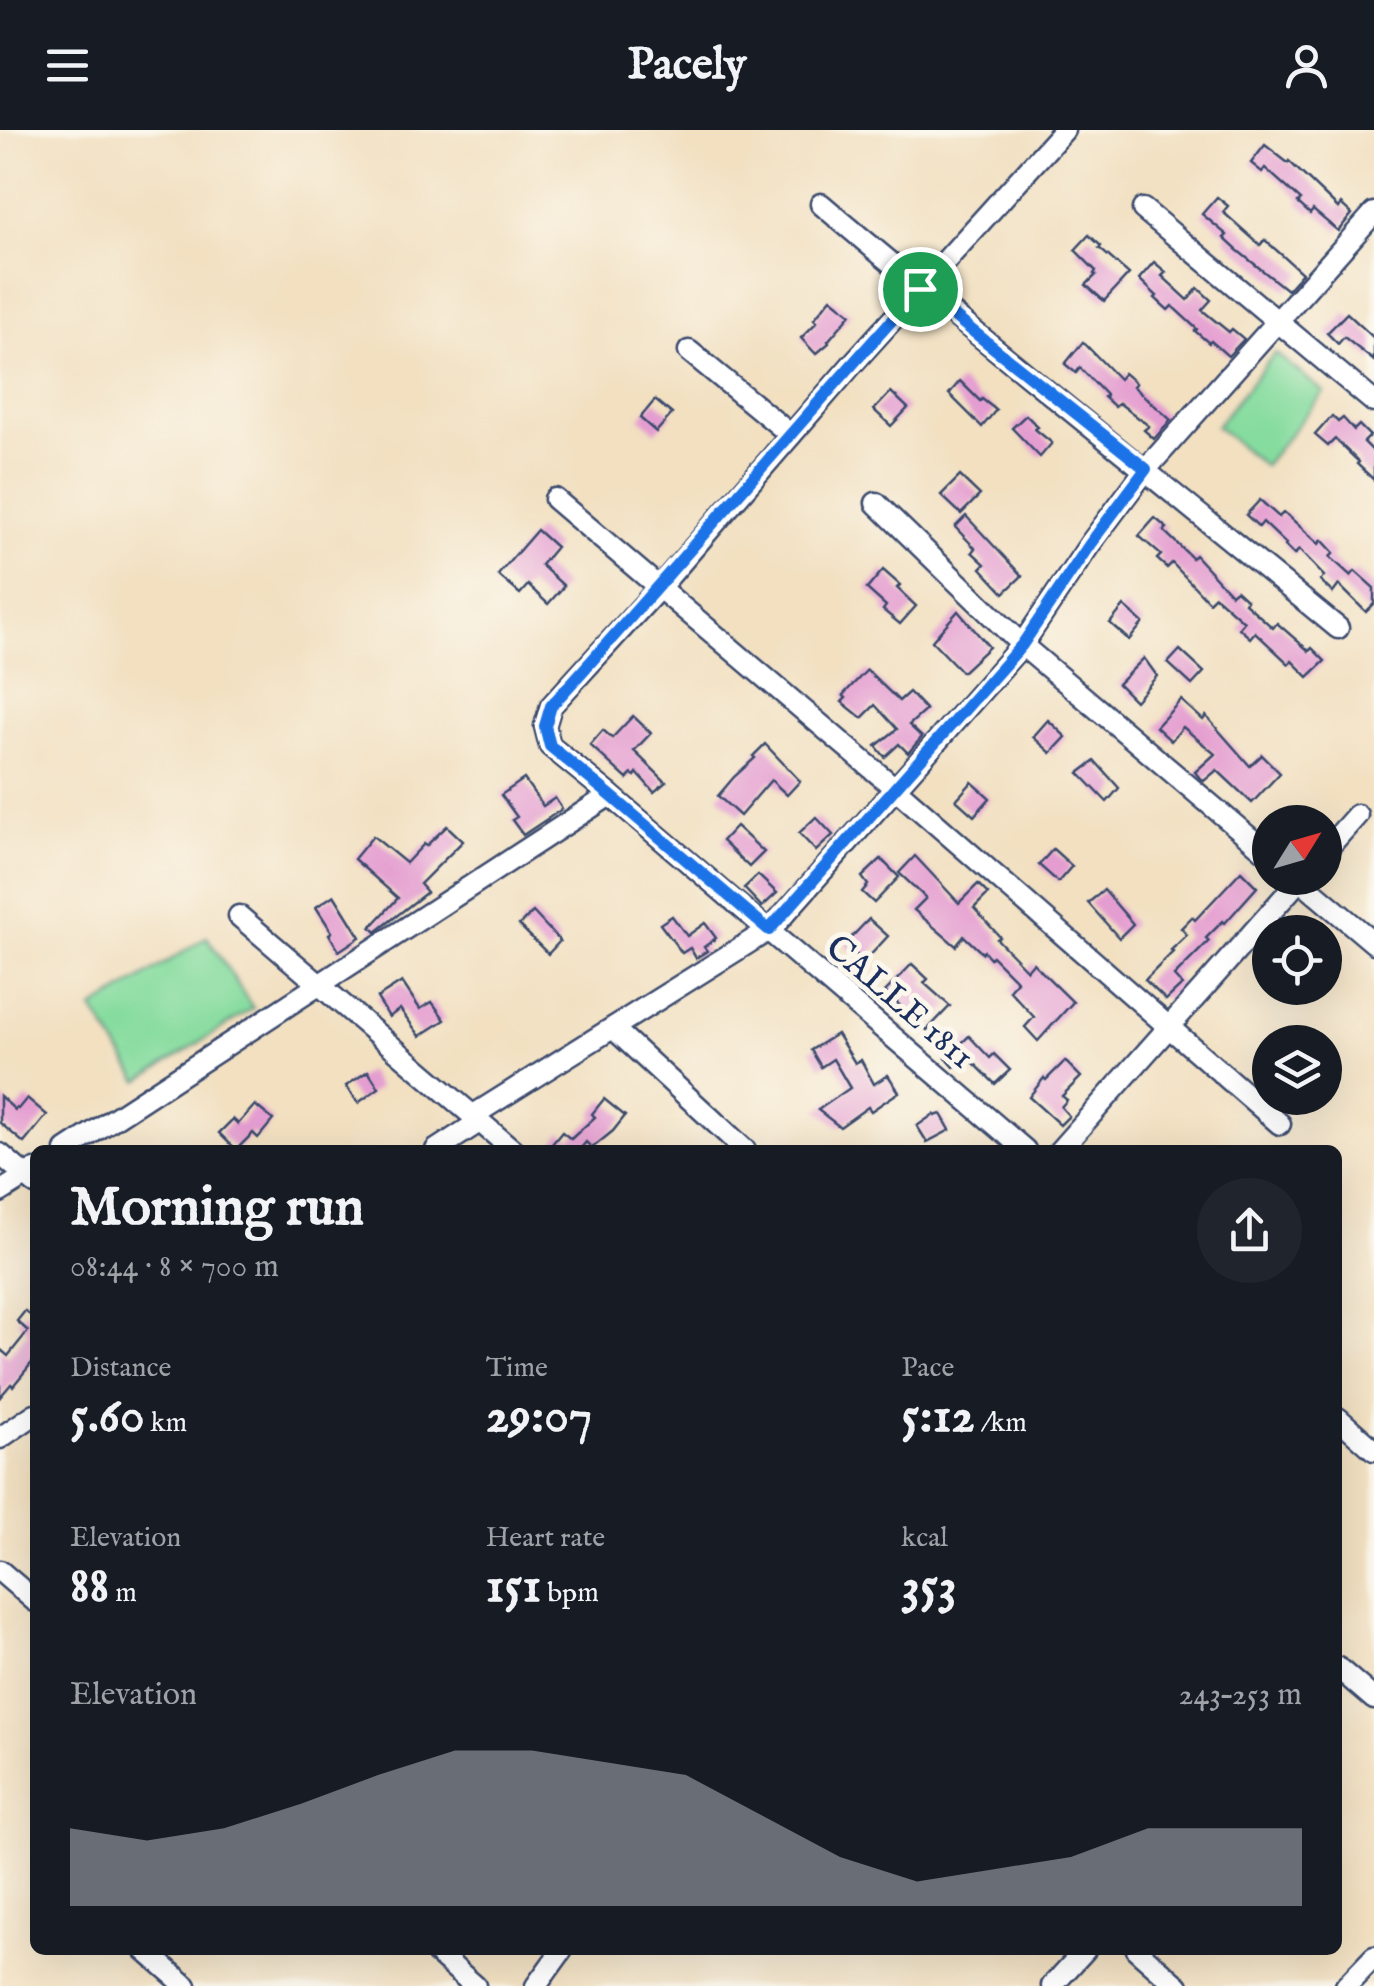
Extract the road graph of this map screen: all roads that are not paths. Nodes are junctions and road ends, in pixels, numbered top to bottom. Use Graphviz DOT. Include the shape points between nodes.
graph roads {
  1 [pos="1064,130"];
  2 [pos="820,204"];
  3 [pos="1144,209"];
  4 [pos="1374,213"];
  5 [pos="920,289"];
  6 [pos="1278,321"];
  7 [pos="689,351"];
  8 [pos="1374,402"];
  9 [pos="791,435"];
  10 [pos="1146,469"];
  11 [pos="555,499"];
  12 [pos="876,503"];
  13 [pos="659,588"];
  14 [pos="1338,628"];
  15 [pos="1022,645"];
  16 [pos="896,789"];
  17 [pos="610,795"];
  18 [pos="1357,815"];
  19 [pos="1342,832"];
  20 [pos="1252,840"];
  21 [pos="1284,895"];
  22 [pos="1319,895"];
  23 [pos="238,916"];
  24 [pos="769,930"];
  25 [pos="1374,943"];
  26 [pos="320,986"];
  27 [pos="613,1028"];
  28 [pos="1168,1028"];
  29 [pos="476,1119"];
  30 [pos="1280,1124"];
  31 [pos="74,1145"];
  32 [pos="442,1145"];
  33 [pos="507,1145"];
  34 [pos="740,1145"];
  35 [pos="1019,1145"];
  36 [pos="1064,1145"];
  37 [pos="0,1154"];
  38 [pos="30,1175"];
  39 [pos="30,1177"];
  40 [pos="0,1192"];
  41 [pos="30,1417"];
  42 [pos="1342,1422"];
  43 [pos="0,1438"];
  44 [pos="1374,1450"];
  45 [pos="0,1571"];
  46 [pos="30,1598"];
  47 [pos="1342,1674"];
  48 [pos="1374,1699"];
  49 [pos="151,1955"];
  50 [pos="440,1955"];
  51 [pos="558,1955"];
  52 [pos="1080,1955"];
  53 [pos="1142,1955"];
  54 [pos="1374,1957"];
  55 [pos="186,1986"];
  56 [pos="475,1986"];
  57 [pos="536,1986"];
  58 [pos="1052,1986"];
  59 [pos="1178,1986"];
  60 [pos="1346,1986"];
  1 -- 5 [label="street"];
  2 -- 5 [label="street"];
  3 -- 6 [label="street"];
  4 -- 6 [label="street"];
  5 -- 9 [label="street"];
  5 -- 10 [label="street"];
  6 -- 8 [label="street"];
  6 -- 10 [label="street"];
  7 -- 9 [label="street"];
  9 -- 13 [label="street"];
  10 -- 14 [label="street"];
  10 -- 15 [label="street"];
  11 -- 13 [label="street"];
  12 -- 15 [label="street"];
  13 -- 16 [label="street"];
  13 -- 17 [label="street, CALLE 1811" via="551,706 545,726 550,746"];
  15 -- 16 [label="street"];
  15 -- 20 [label="street"];
  16 -- 24 [label="street"];
  16 -- 28 [label="street"];
  17 -- 24 [label="street, CALLE 1811"];
  17 -- 26 [label="street"];
  18 -- 19 [label="street"];
  21 -- 28 [label="street"];
  22 -- 25 [label="street"];
  23 -- 26 [label="street"];
  24 -- 27 [label="street"];
  24 -- 35 [label="street, CALLE 1811"];
  26 -- 29 [label="street"];
  26 -- 31 [label="street"];
  27 -- 29 [label="street"];
  27 -- 34 [label="street"];
  28 -- 30 [label="street"];
  28 -- 36 [label="street"];
  29 -- 32 [label="street"];
  29 -- 33 [label="street"];
  37 -- 38 [label="street"];
  39 -- 40 [label="street"];
  41 -- 43 [label="street"];
  42 -- 44 [label="street"];
  45 -- 46 [label="street"];
  47 -- 48 [label="street"];
  49 -- 55 [label="street"];
  50 -- 56 [label="street"];
  51 -- 57 [label="street"];
  52 -- 58 [label="street"];
  53 -- 59 [label="street"];
  54 -- 60 [label="street"];
}
